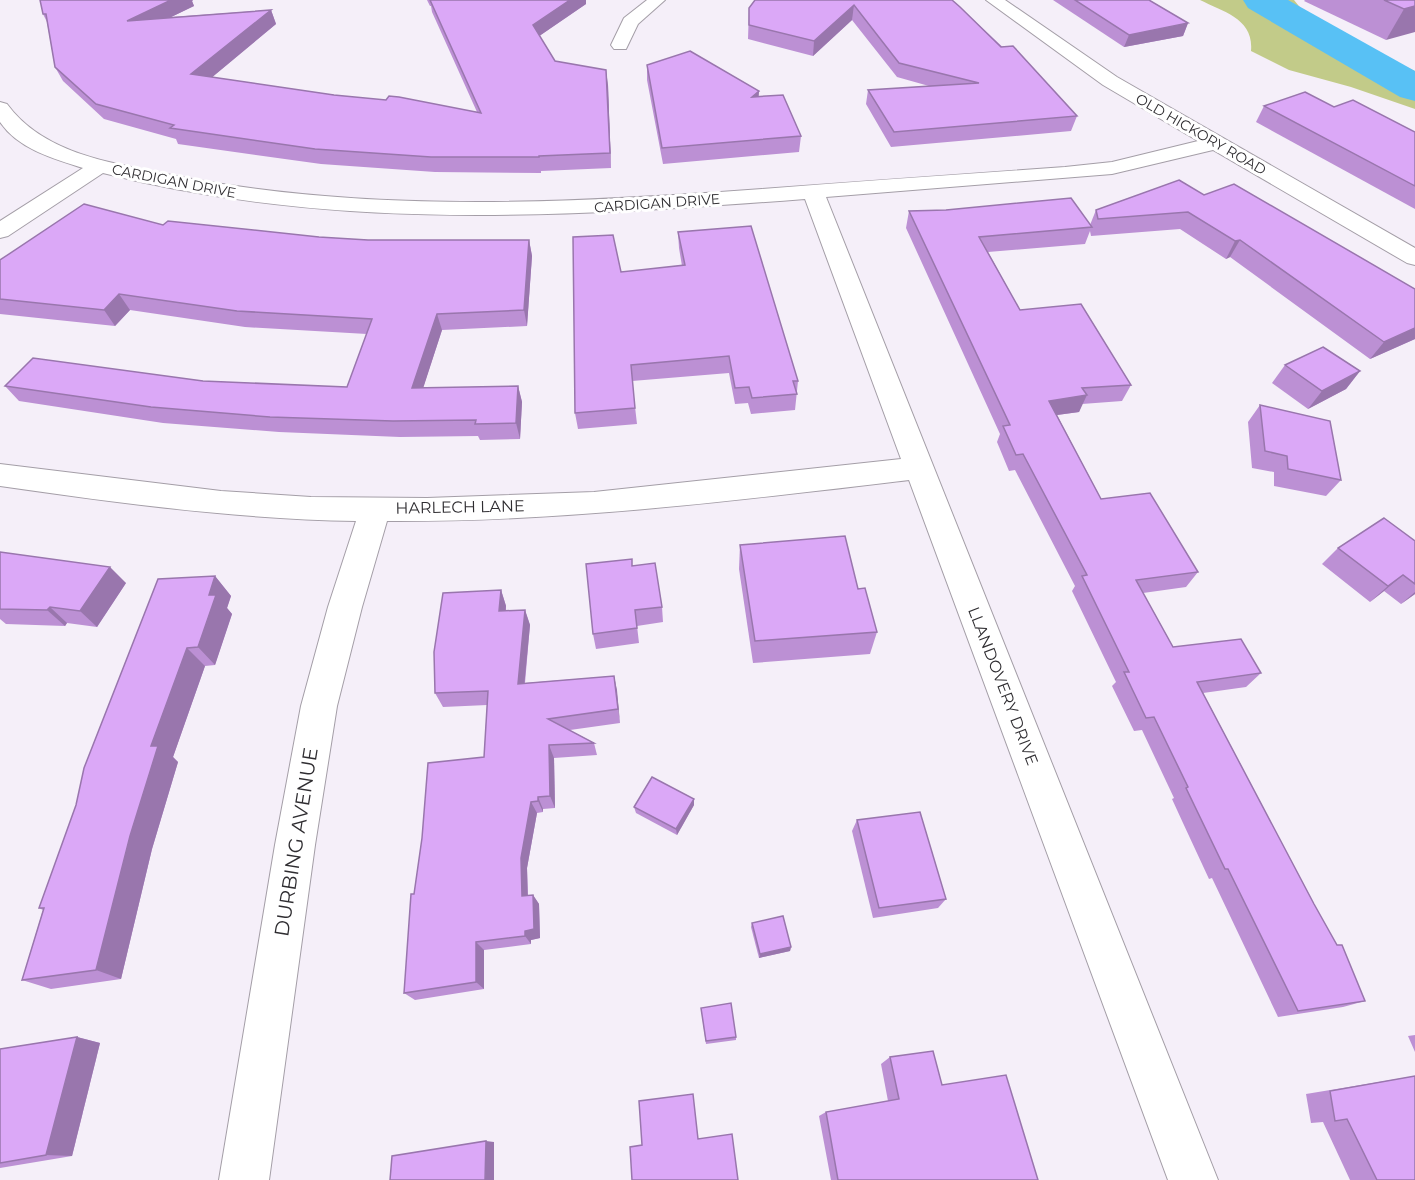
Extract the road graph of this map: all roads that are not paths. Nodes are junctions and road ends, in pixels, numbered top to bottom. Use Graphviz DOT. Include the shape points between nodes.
graph roads {
  1 [pos="657,0"];
  2 [pos="994,0"];
  3 [pos="620,45"];
  4 [pos="0,108"];
  5 [pos="1215,143"];
  6 [pos="100,166"];
  7 [pos="813,192"];
  8 [pos="0,231"];
  9 [pos="1415,258"];
  10 [pos="919,468"];
  11 [pos="0,475"];
  12 [pos="375,509"];
  13 [pos="244,1180"];
  14 [pos="1193,1180"];
  1 -- 3 [label="street" via="630,22"];
  2 -- 5 [label="street, OLD HICKORY ROAD" via="1110,81"];
  4 -- 6 [label="street, CARDIGAN DRIVE" via="10,123 34,140"];
  5 -- 7 [label="street, CARDIGAN DRIVE" via="1112,168"];
  5 -- 9 [label="street, OLD HICKORY ROAD"];
  6 -- 7 [label="street, CARDIGAN DRIVE" via="238,194 325,205 433,211 563,209"];
  6 -- 8 [label="street"];
  7 -- 10 [label="street, LLANDOVERY DRIVE"];
  10 -- 12 [label="street, HARLECH LANE" via="640,499 488,509"];
  10 -- 14 [label="street, LLANDOVERY DRIVE"];
  11 -- 12 [label="street, HARLECH LANE" via="117,492 254,505"];
  12 -- 13 [label="street, DURBING AVENUE" via="319,706"];
}
